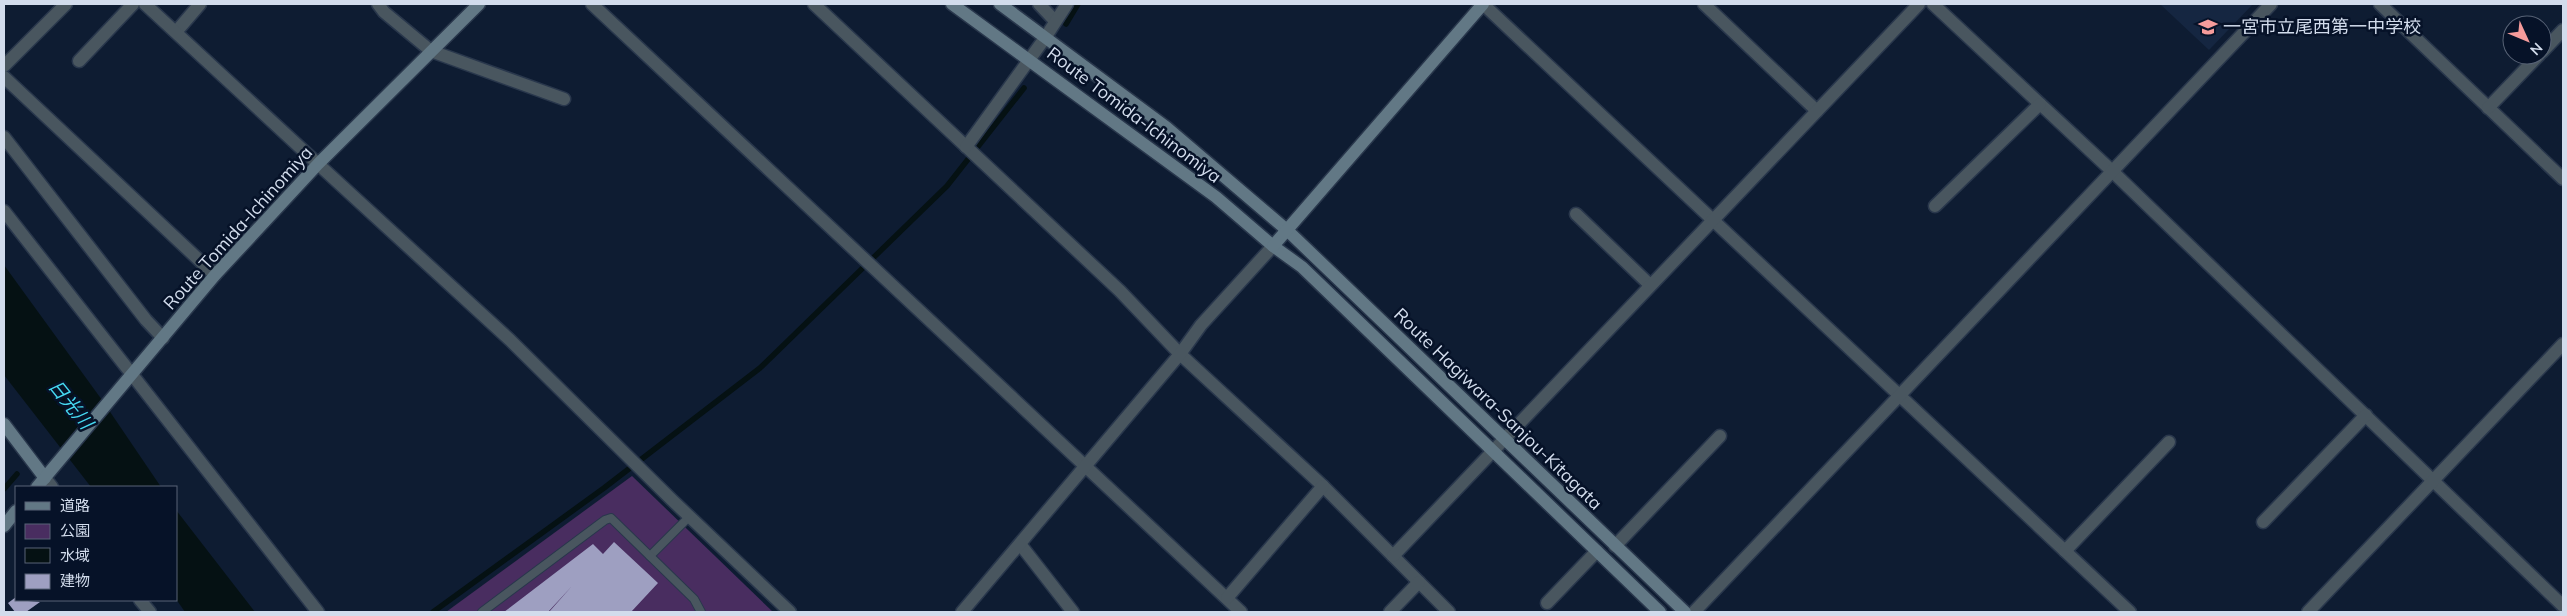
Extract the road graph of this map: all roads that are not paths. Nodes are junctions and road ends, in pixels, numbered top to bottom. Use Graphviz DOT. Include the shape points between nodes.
graph roads {
  1 [pos="66,4"];
  2 [pos="133,4"];
  3 [pos="145,4"];
  4 [pos="200,4"];
  5 [pos="378,4"];
  6 [pos="479,4"];
  7 [pos="592,4"];
  8 [pos="814,4"];
  9 [pos="952,4"];
  10 [pos="1000,4"];
  11 [pos="1039,4"];
  12 [pos="1067,4"];
  13 [pos="1483,4"];
  14 [pos="1705,4"];
  15 [pos="1920,4"];
  16 [pos="1933,4"];
  17 [pos="2271,4"];
  18 [pos="2380,4"];
  19 [pos="1056,21"];
  20 [pos="2563,30"];
  21 [pos="176,32"];
  22 [pos="1046,38"];
  23 [pos="2552,42"];
  24 [pos="431,51"];
  25 [pos="1029,59"];
  26 [pos="79,61"];
  27 [pos="2529,65"];
  28 [pos="4,66"];
  29 [pos="4,76"];
  30 [pos="564,99"];
  31 [pos="2040,104"];
  32 [pos="2488,108"];
  33 [pos="1817,111"];
  34 [pos="4,137"];
  35 [pos="967,148"];
  36 [pos="318,164"];
  37 [pos="2112,171"];
  38 [pos="2563,179"];
  39 [pos="1935,206"];
  40 [pos="4,211"];
  41 [pos="1576,214"];
  42 [pos="1712,221"];
  43 [pos="1288,231"];
  44 [pos="1273,246"];
  45 [pos="215,275"];
  46 [pos="1650,285"];
  47 [pos="163,338"];
  48 [pos="2563,344"];
  49 [pos="1180,354"];
  50 [pos="132,374"];
  51 [pos="1900,394"];
  52 [pos="2366,415"];
  53 [pos="4,424"];
  54 [pos="1720,436"];
  55 [pos="1504,440"];
  56 [pos="2169,442"];
  57 [pos="1492,452"];
  58 [pos="1086,465"];
  59 [pos="46,481"];
  60 [pos="2434,481"];
  61 [pos="1323,486"];
  62 [pos="15,512"];
  63 [pos="689,516"];
  64 [pos="2263,522"];
  65 [pos="4,526"];
  66 [pos="1020,544"];
  67 [pos="1615,546"];
  68 [pos="2065,551"];
  69 [pos="1596,552"];
  70 [pos="650,556"];
  71 [pos="1393,556"];
  72 [pos="1419,582"];
  73 [pos="1228,598"];
  74 [pos="141,601"];
  75 [pos="1546,603"];
  76 [pos="2563,606"];
  77 [pos="150,612"];
  78 [pos="318,612"];
  79 [pos="482,612"];
  80 [pos="701,612"];
  81 [pos="790,612"];
  82 [pos="962,612"];
  83 [pos="1073,612"];
  84 [pos="1241,612"];
  85 [pos="1390,612"];
  86 [pos="1449,612"];
  87 [pos="1660,612"];
  88 [pos="1685,612"];
  89 [pos="1694,612"];
  90 [pos="2130,612"];
  91 [pos="2308,612"];
  1 -- 28 [label="street"];
  2 -- 26 [label="street"];
  3 -- 21 [label="street"];
  4 -- 21 [label="street"];
  5 -- 24 [label="street"];
  6 -- 24 [label="main road, Route Tomida-Ichinomiya"];
  7 -- 58 [label="street"];
  8 -- 35 [label="street"];
  9 -- 25 [label="main road, Route Tomida-Ichinomiya"];
  10 -- 22 [label="main road, Route Tomida-Ichinomiya"];
  11 -- 19 [label="street"];
  12 -- 19 [label="street"];
  13 -- 42 [label="street"];
  13 -- 43 [label="main road"];
  14 -- 33 [label="street"];
  15 -- 33 [label="street"];
  16 -- 31 [label="street"];
  17 -- 37 [label="street"];
  18 -- 32 [label="street"];
  19 -- 22 [label="street"];
  20 -- 23 [label="street"];
  21 -- 36 [label="street"];
  22 -- 25 [label="street"];
  22 -- 43 [label="main road, Route Tomida-Ichinomiya" via="1166,128"];
  24 -- 30 [label="street"];
  24 -- 36 [label="main road, Route Tomida-Ichinomiya"];
  25 -- 35 [label="street"];
  25 -- 44 [label="main road, Route Tomida-Ichinomiya" via="1216,198"];
  27 -- 32 [label="street"];
  29 -- 45 [label="street"];
  31 -- 37 [label="street"];
  31 -- 39 [label="street"];
  32 -- 38 [label="street"];
  33 -- 42 [label="street"];
  34 -- 47 [label="street"];
  35 -- 49 [label="street" via="1120,291"];
  36 -- 45 [label="main road, Route Tomida-Ichinomiya"];
  36 -- 63 [label="street" via="510,340"];
  37 -- 51 [label="street"];
  37 -- 52 [label="street"];
  40 -- 50 [label="street"];
  41 -- 46 [label="street"];
  42 -- 46 [label="street"];
  42 -- 51 [label="street"];
  43 -- 44 [label="main road"];
  43 -- 55 [label="main road, Route Hagiwara-Sanjou-Kitagata"];
  44 -- 49 [label="street" via="1201,325"];
  44 -- 57 [label="main road, Route Hagiwara-Sanjou-Kitagata" via="1302,267"];
  45 -- 47 [label="main road, Route Tomida-Ichinomiya"];
  46 -- 55 [label="street"];
  47 -- 50 [label="main road, Route Tomida-Ichinomiya"];
  48 -- 60 [label="street"];
  49 -- 58 [label="street"];
  49 -- 61 [label="street"];
  50 -- 59 [label="main road, Route Tomida-Ichinomiya"];
  50 -- 78 [label="street"];
  51 -- 68 [label="street"];
  51 -- 89 [label="street"];
  52 -- 60 [label="street"];
  52 -- 64 [label="street"];
  53 -- 59 [label="main road"];
  54 -- 67 [label="street"];
  55 -- 57 [label="street"];
  55 -- 67 [label="main road, Route Hagiwara-Sanjou-Kitagata"];
  56 -- 68 [label="street"];
  57 -- 69 [label="main road, Route Hagiwara-Sanjou-Kitagata"];
  57 -- 71 [label="street"];
  58 -- 66 [label="street"];
  58 -- 73 [label="street"];
  60 -- 76 [label="street"];
  60 -- 91 [label="street"];
  61 -- 71 [label="street"];
  61 -- 73 [label="street"];
  62 -- 65 [label="main road"];
  63 -- 70 [label="lane"];
  63 -- 81 [label="street"];
  66 -- 82 [label="street"];
  66 -- 83 [label="street"];
  67 -- 88 [label="main road, Route Hagiwara-Sanjou-Kitagata"];
  68 -- 90 [label="street"];
  69 -- 75 [label="street"];
  69 -- 87 [label="main road, Route Hagiwara-Sanjou-Kitagata"];
  70 -- 79 [label="lane" via="611,518 605,520"];
  70 -- 80 [label="lane" via="694,599"];
  71 -- 72 [label="street"];
  72 -- 85 [label="street"];
  72 -- 86 [label="street"];
  73 -- 84 [label="street"];
  74 -- 77 [label="street"];
}
